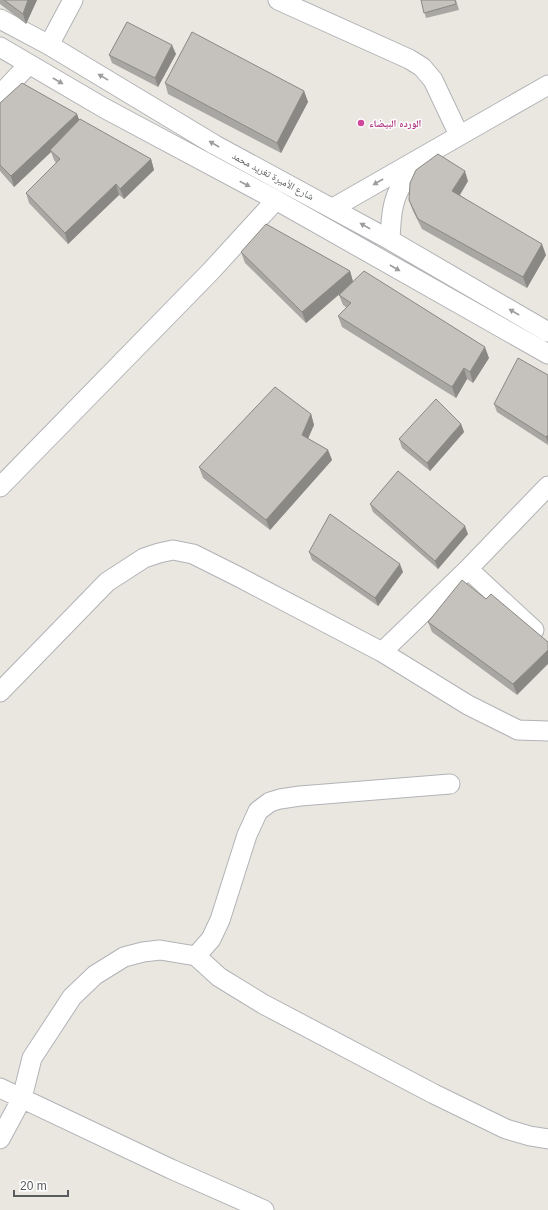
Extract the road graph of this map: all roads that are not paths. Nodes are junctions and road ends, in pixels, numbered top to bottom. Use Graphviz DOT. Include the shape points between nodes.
graph roads {
  1 [pos="73,0"];
  2 [pos="278,0"];
  3 [pos="0,19"];
  4 [pos="49,44"];
  5 [pos="0,47"];
  6 [pos="29,64"];
  7 [pos="548,85"];
  8 [pos="0,96"];
  9 [pos="459,136"];
  10 [pos="424,155"];
  11 [pos="276,200"];
  12 [pos="333,208"];
  13 [pos="390,240"];
  14 [pos="548,332"];
  15 [pos="548,354"];
  16 [pos="548,486"];
  17 [pos="0,487"];
  18 [pos="468,570"];
  19 [pos="534,630"];
  20 [pos="382,652"];
  21 [pos="0,692"];
  22 [pos="548,731"];
  23 [pos="450,784"];
  24 [pos="196,956"];
  25 [pos="0,1088"];
  26 [pos="22,1098"];
  27 [pos="0,1139"];
  28 [pos="548,1139"];
  29 [pos="234,1204"];
  30 [pos="264,1210"];
  1 -- 4 [label="street"];
  2 -- 9 [label="street" via="422,67 433,80"];
  3 -- 4 [label="street, شارع الأميرة تغريد محمد"];
  12 -- 4 [label="street, شارع الأميرة تغريد محمد, one-way" via="215,145"];
  5 -- 6 [label="street, شارع الأميرة تغريد محمد"];
  6 -- 8 [label="street"];
  6 -- 11 [label="street, شارع الأميرة تغريد محمد, one-way" via="104,108"];
  7 -- 9 [label="street"];
  9 -- 10 [label="street"];
  10 -- 12 [label="street, one-way"];
  10 -- 13 [label="street" via="396,195"];
  11 -- 15 [label="street, شارع الأميرة تغريد محمد, one-way"];
  11 -- 17 [label="street" via="211,271"];
  13 -- 12 [label="street, شارع الأميرة تغريد محمد, one-way"];
  14 -- 13 [label="street, شارع الأميرة تغريد محمد, one-way"];
  16 -- 18 [label="street"];
  18 -- 19 [label="street"];
  18 -- 20 [label="street"];
  20 -- 21 [label="street" via="193,554 173,550 144,558 107,582"];
  20 -- 22 [label="street" via="468,704 518,730"];
  23 -- 24 [label="street" via="300,796 270,802 258,811 220,920"];
  24 -- 26 [label="street" via="160,950 142,952 124,957 95,975 72,998 32,1058"];
  24 -- 28 [label="street" via="219,977 263,1004 427,1091 506,1129"];
  25 -- 26 [label="street"];
  26 -- 27 [label="street"];
  26 -- 29 [label="street" via="171,1169"];
  29 -- 30 [label="street"];
}
